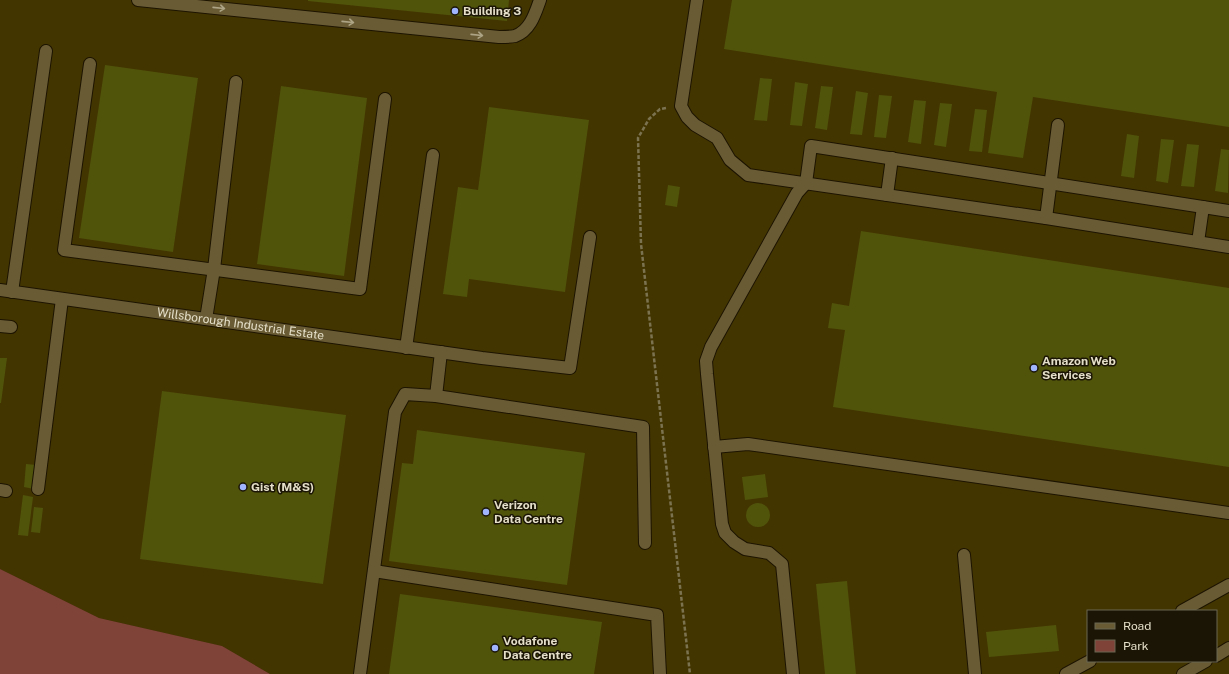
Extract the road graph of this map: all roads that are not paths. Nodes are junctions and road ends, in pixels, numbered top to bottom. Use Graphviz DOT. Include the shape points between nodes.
graph roads {
  1 [pos="138,0"];
  2 [pos="540,0"];
  3 [pos="697,0"];
  4 [pos="46,52"];
  5 [pos="90,64"];
  6 [pos="236,82"];
  7 [pos="385,99"];
  8 [pos="1058,125"];
  9 [pos="433,155"];
  10 [pos="892,158"];
  11 [pos="806,183"];
  12 [pos="1050,183"];
  13 [pos="887,195"];
  14 [pos="1203,207"];
  15 [pos="1229,211"];
  16 [pos="1046,218"];
  17 [pos="590,237"];
  18 [pos="1198,242"];
  19 [pos="1229,247"];
  20 [pos="214,269"];
  21 [pos="0,290"];
  22 [pos="12,292"];
  23 [pos="62,299"];
  24 [pos="206,319"];
  25 [pos="406,348"];
  26 [pos="441,352"];
  27 [pos="436,396"];
  28 [pos="714,447"];
  29 [pos="38,489"];
  30 [pos="1229,513"];
  31 [pos="645,543"];
  32 [pos="964,555"];
  33 [pos="374,570"];
  34 [pos="1229,585"];
  35 [pos="1184,610"];
  36 [pos="1229,648"];
  37 [pos="1217,655"];
  38 [pos="1088,662"];
  39 [pos="1204,662"];
  40 [pos="360,674"];
  41 [pos="660,674"];
  42 [pos="793,674"];
  43 [pos="975,674"];
  44 [pos="1066,674"];
  45 [pos="1183,674"];
  1 -- 2 [label="street, one-way" via="498,37 514,36 525,30"];
  3 -- 11 [label="street" via="681,106 687,117 717,138 730,160 748,175"];
  4 -- 22 [label="street"];
  5 -- 20 [label="street" via="64,250"];
  6 -- 20 [label="street"];
  7 -- 20 [label="street" via="360,289"];
  8 -- 12 [label="street"];
  9 -- 25 [label="street"];
  10 -- 11 [label="street" via="811,146"];
  10 -- 12 [label="street"];
  10 -- 13 [label="street"];
  11 -- 13 [label="street"];
  11 -- 28 [label="street" via="797,192 711,347 706,361"];
  12 -- 14 [label="street"];
  12 -- 16 [label="street"];
  13 -- 16 [label="street"];
  14 -- 15 [label="street"];
  14 -- 18 [label="street"];
  16 -- 18 [label="street"];
  17 -- 26 [label="street, Willsborough Industrial Estate" via="570,368"];
  18 -- 19 [label="street"];
  20 -- 24 [label="street"];
  21 -- 22 [label="street, Willsborough Industrial Estate"];
  22 -- 23 [label="street, Willsborough Industrial Estate"];
  23 -- 24 [label="street, Willsborough Industrial Estate"];
  23 -- 29 [label="street"];
  24 -- 25 [label="street, Willsborough Industrial Estate"];
  25 -- 26 [label="street, Willsborough Industrial Estate"];
  26 -- 27 [label="street"];
  27 -- 31 [label="street" via="643,427"];
  27 -- 33 [label="street" via="405,394 395,412"];
  28 -- 30 [label="street" via="748,444"];
  28 -- 42 [label="street" via="725,533 745,549 769,553 782,564"];
  32 -- 43 [label="street"];
  33 -- 40 [label="street"];
  33 -- 41 [label="street" via="657,615"];
  34 -- 35 [label="street"];
  36 -- 37 [label="street"];
  38 -- 44 [label="street"];
  39 -- 45 [label="street"];
}
